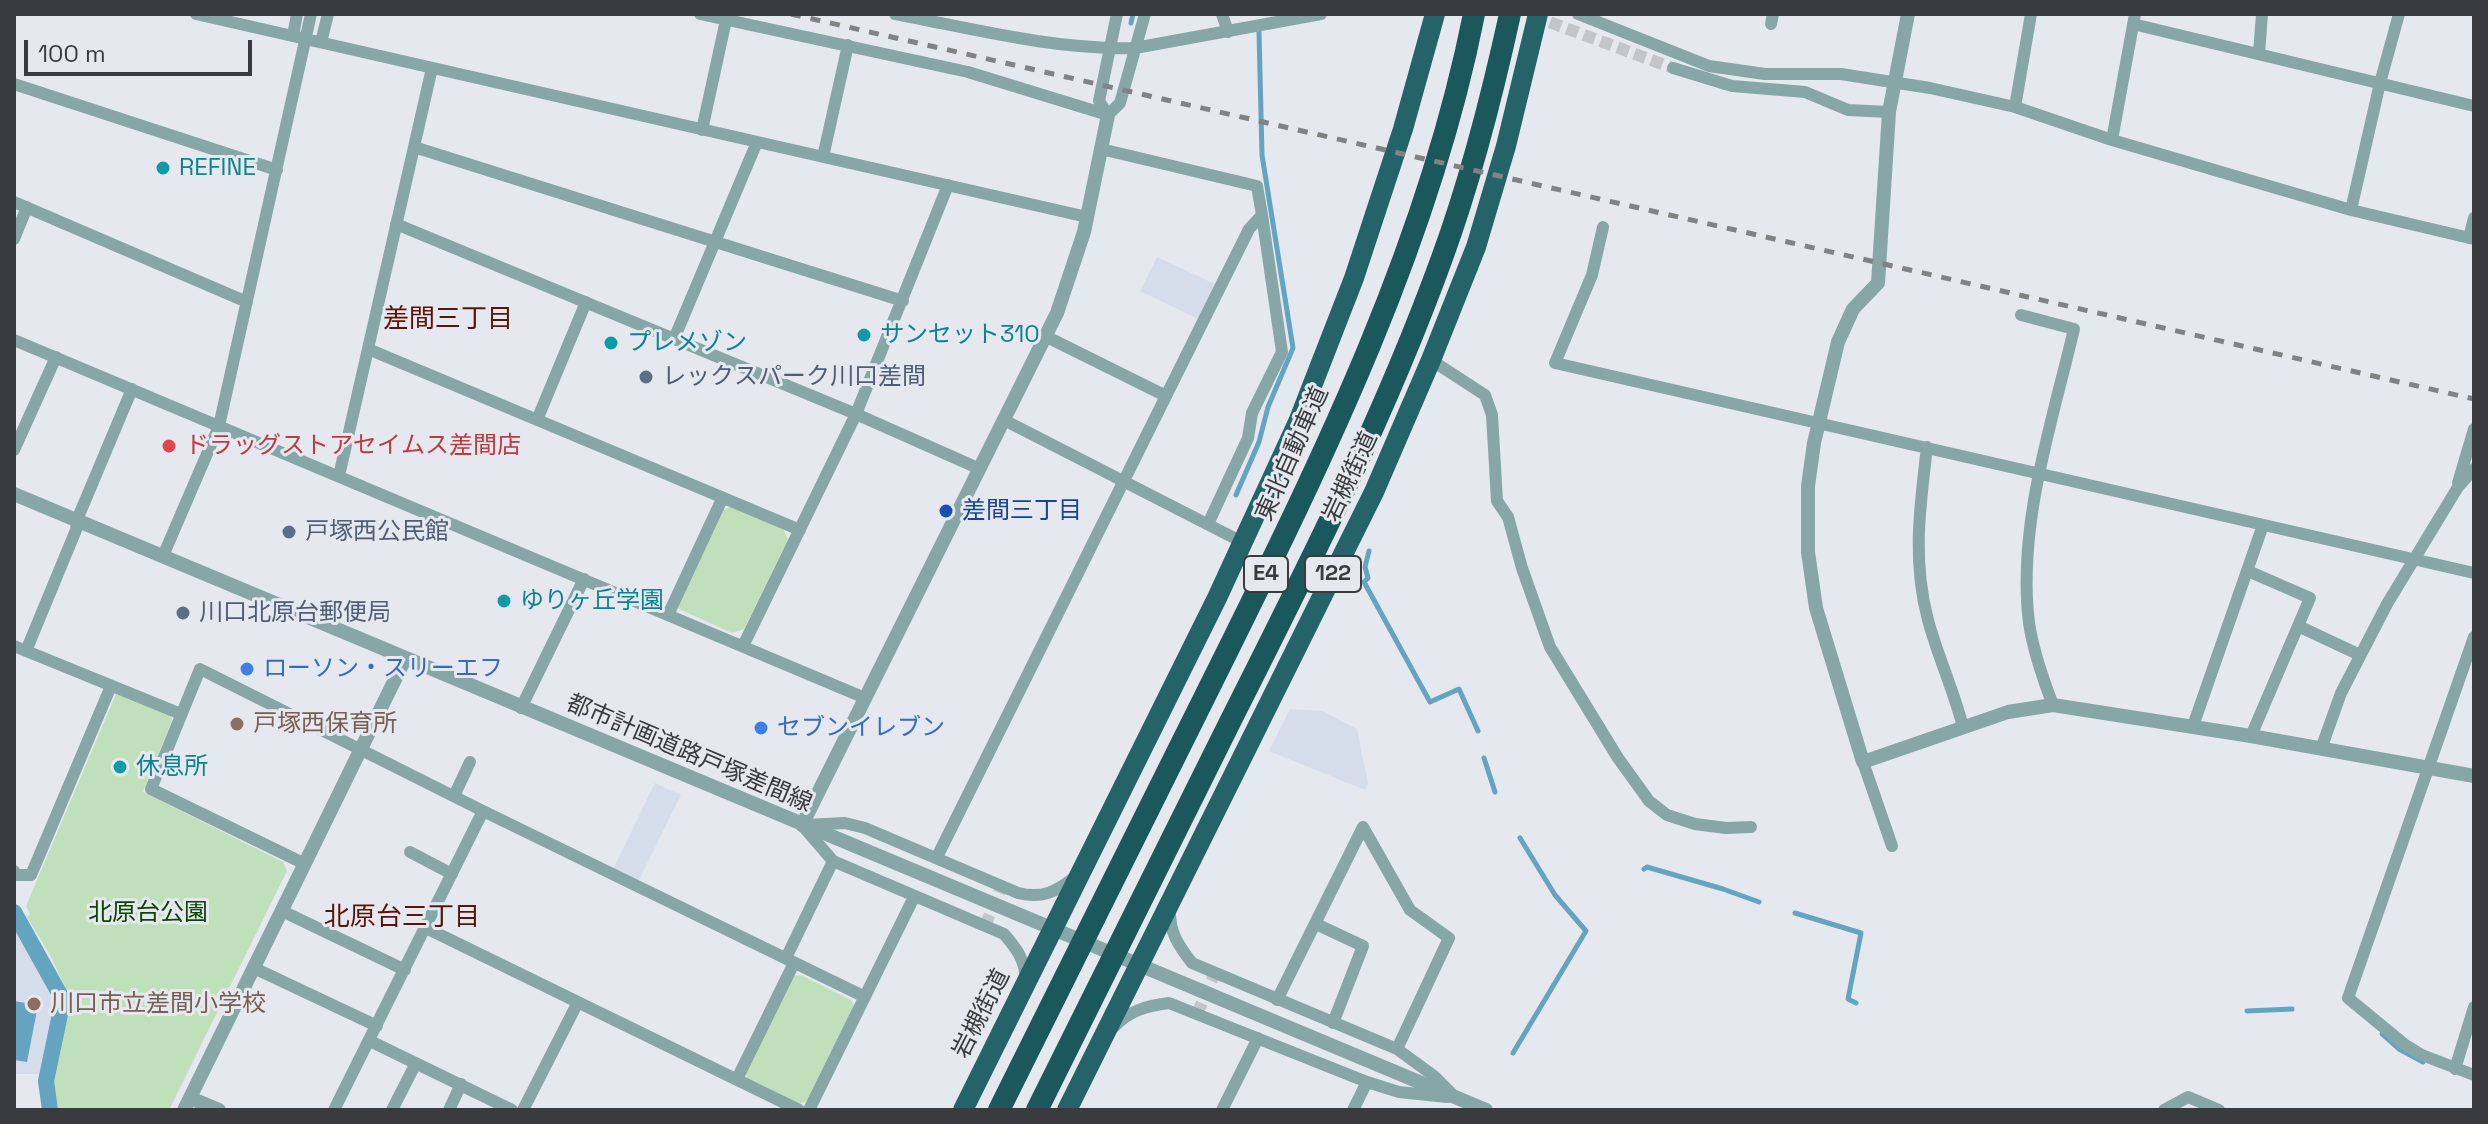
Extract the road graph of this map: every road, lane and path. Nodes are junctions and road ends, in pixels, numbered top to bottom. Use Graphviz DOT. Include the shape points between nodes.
graph roads {
  1 [pos="196,14"];
  2 [pos="297,14"];
  3 [pos="328,14"];
  4 [pos="700,14"];
  5 [pos="895,14"];
  6 [pos="1117,14"];
  7 [pos="1145,14"];
  8 [pos="1222,14"];
  9 [pos="1321,14"];
  10 [pos="1435,14"];
  11 [pos="1474,14"];
  12 [pos="1510,14"];
  13 [pos="1538,14"];
  14 [pos="1578,14"];
  15 [pos="1908,14"];
  16 [pos="2031,14"];
  17 [pos="2262,14"];
  18 [pos="2399,14"];
  19 [pos="310,18"];
  20 [pos="2134,19"];
  21 [pos="726,20"];
  22 [pos="1228,32"];
  23 [pos="299,37"];
  24 [pos="321,42"];
  25 [pos="848,45"];
  26 [pos="1110,48"];
  27 [pos="1135,48"];
  28 [pos="2259,54"];
  29 [pos="432,68"];
  30 [pos="1673,68"];
  31 [pos="1894,82"];
  32 [pos="2380,83"];
  33 [pos="14,84"];
  34 [pos="2474,106"];
  35 [pos="2015,107"];
  36 [pos="1889,112"];
  37 [pos="1108,115"];
  38 [pos="702,130"];
  39 [pos="2112,140"];
  40 [pos="757,142"];
  41 [pos="414,147"];
  42 [pos="1101,149"];
  43 [pos="823,157"];
  44 [pos="277,170"];
  45 [pos="948,185"];
  46 [pos="14,202"];
  47 [pos="27,207"];
  48 [pos="2351,210"];
  49 [pos="1262,215"];
  50 [pos="1087,217"];
  51 [pos="2474,218"];
  52 [pos="396,224"];
  53 [pos="1603,227"];
  54 [pos="14,239"];
  55 [pos="2472,239"];
  56 [pos="716,242"];
  57 [pos="903,301"];
  58 [pos="247,302"];
  59 [pos="586,302"];
  60 [pos="2021,315"];
  61 [pos="1045,336"];
  62 [pos="674,339"];
  63 [pos="14,340"];
  64 [pos="368,349"];
  65 [pos="56,357"];
  66 [pos="1431,360"];
  67 [pos="132,389"];
  68 [pos="1166,396"];
  69 [pos="856,414"];
  70 [pos="537,420"];
  71 [pos="1004,420"];
  72 [pos="1819,422"];
  73 [pos="219,426"];
  74 [pos="2474,429"];
  75 [pos="1927,447"];
  76 [pos="14,450"];
  77 [pos="980,469"];
  78 [pos="2474,469"];
  79 [pos="2041,473"];
  80 [pos="339,476"];
  81 [pos="1125,480"];
  82 [pos="2458,487"];
  83 [pos="14,494"];
  84 [pos="722,499"];
  85 [pos="77,520"];
  86 [pos="1208,524"];
  87 [pos="2263,525"];
  88 [pos="800,530"];
  89 [pos="1244,543"];
  90 [pos="163,556"];
  91 [pos="2414,560"];
  92 [pos="2248,571"];
  93 [pos="2474,573"];
  94 [pos="584,579"];
  95 [pos="668,615"];
  96 [pos="2298,626"];
  97 [pos="2474,637"];
  98 [pos="743,646"];
  99 [pos="20,648"];
  100 [pos="2360,655"];
  101 [pos="405,659"];
  102 [pos="111,686"];
  103 [pos="865,698"];
  104 [pos="2053,705"];
  105 [pos="521,708"];
  106 [pos="181,714"];
  107 [pos="2193,726"];
  108 [pos="1963,727"];
  109 [pos="2251,736"];
  110 [pos="2321,749"];
  111 [pos="361,750"];
  112 [pos="470,762"];
  113 [pos="1863,762"];
  114 [pos="2428,769"];
  115 [pos="2474,776"];
  116 [pos="454,796"];
  117 [pos="483,811"];
  118 [pos="802,825"];
  119 [pos="1751,827"];
  120 [pos="1892,846"];
  121 [pos="410,852"];
  122 [pos="937,857"];
  123 [pos="833,861"];
  124 [pos="305,864"];
  125 [pos="1083,870"];
  126 [pos="14,871"];
  127 [pos="452,874"];
  128 [pos="914,897"];
  129 [pos="1170,901"];
  130 [pos="282,911"];
  131 [pos="1316,924"];
  132 [pos="426,928"];
  133 [pos="790,961"];
  134 [pos="254,968"];
  135 [pos="405,970"];
  136 [pos="1026,987"];
  137 [pos="865,997"];
  138 [pos="1277,1000"];
  139 [pos="578,1002"];
  140 [pos="2474,1007"];
  141 [pos="1333,1023"];
  142 [pos="377,1026"];
  143 [pos="1258,1038"];
  144 [pos="1102,1040"];
  145 [pos="370,1041"];
  146 [pos="1397,1049"];
  147 [pos="416,1063"];
  148 [pos="2455,1069"];
  149 [pos="2474,1075"];
  150 [pos="737,1079"];
  151 [pos="1367,1082"];
  152 [pos="461,1084"];
  153 [pos="1455,1097"];
  154 [pos="187,1104"];
  155 [pos="219,1110"];
  156 [pos="334,1110"];
  157 [pos="392,1110"];
  158 [pos="449,1110"];
  159 [pos="512,1110"];
  160 [pos="523,1110"];
  161 [pos="799,1110"];
  162 [pos="809,1110"];
  163 [pos="963,1110"];
  164 [pos="999,1110"];
  165 [pos="1037,1110"];
  166 [pos="1067,1110"];
  167 [pos="1222,1110"];
  168 [pos="1353,1110"];
  169 [pos="1486,1110"];
  170 [pos="2164,1110"];
  171 [pos="2219,1110"];
  1 -- 23 [label="street"];
  2 -- 23 [label="street"];
  3 -- 24 [label="street"];
  4 -- 21 [label="street"];
  5 -- 26 [label="street" via="1043,42"];
  6 -- 26 [label="street"];
  7 -- 27 [label="street"];
  8 -- 22 [label="street"];
  9 -- 22 [label="street"];
  10 -- 89 [label="highway, 岩槻街道" via="1354,278"];
  11 -- 164 [label="highway, 東北自動車道 / E4" via="1448,124 1408,248 1339,418"];
  12 -- 165 [label="highway, E4" via="1462,199 1389,392"];
  13 -- 66 [label="highway, 岩槻街道 / 122" via="1476,247"];
  14 -- 31 [label="street" via="1709,66"];
  15 -- 31 [label="street"];
  16 -- 35 [label="street"];
  17 -- 28 [label="street"];
  18 -- 32 [label="street"];
  19 -- 23 [label="street"];
  20 -- 28 [label="street"];
  20 -- 39 [label="street"];
  21 -- 25 [label="street"];
  21 -- 38 [label="street"];
  22 -- 27 [label="street"];
  23 -- 24 [label="street"];
  23 -- 44 [label="street"];
  24 -- 29 [label="street"];
  25 -- 37 [label="street" via="968,72"];
  25 -- 43 [label="street"];
  26 -- 27 [label="street"];
  26 -- 37 [label="street" via="1099,101"];
  27 -- 37 [label="street" via="1120,103"];
  28 -- 32 [label="street"];
  29 -- 38 [label="street"];
  29 -- 41 [label="street"];
  30 -- 36 [label="street" via="1732,86 1805,92 1848,110"];
  31 -- 35 [label="street"];
  31 -- 36 [label="street"];
  32 -- 34 [label="street"];
  32 -- 48 [label="street"];
  33 -- 44 [label="street"];
  35 -- 39 [label="street"];
  36 -- 72 [label="street" via="1878,283 1845,323"];
  37 -- 42 [label="street"];
  38 -- 40 [label="street"];
  39 -- 48 [label="street"];
  40 -- 43 [label="street"];
  40 -- 56 [label="street"];
  41 -- 52 [label="street"];
  41 -- 56 [label="street"];
  42 -- 49 [label="street" via="1257,186"];
  42 -- 50 [label="street"];
  43 -- 45 [label="street"];
  44 -- 58 [label="street"];
  45 -- 50 [label="street"];
  45 -- 57 [label="street"];
  46 -- 47 [label="street"];
  47 -- 54 [label="street"];
  47 -- 58 [label="street"];
  48 -- 55 [label="street"];
  49 -- 68 [label="street" via="1249,229"];
  49 -- 86 [label="street" via="1282,352"];
  50 -- 61 [label="street" via="1072,274"];
  51 -- 55 [label="street"];
  52 -- 59 [label="street"];
  52 -- 64 [label="street"];
  53 -- 72 [label="street" via="1592,275 1555,363"];
  56 -- 57 [label="street"];
  56 -- 62 [label="street"];
  57 -- 69 [label="street"];
  58 -- 73 [label="street"];
  59 -- 62 [label="street"];
  59 -- 70 [label="street"];
  60 -- 79 [label="street" via="2074,329"];
  61 -- 68 [label="street"];
  61 -- 71 [label="street"];
  62 -- 69 [label="street"];
  63 -- 65 [label="street"];
  64 -- 70 [label="street"];
  64 -- 80 [label="street"];
  65 -- 67 [label="street"];
  65 -- 76 [label="street"];
  66 -- 119 [label="street" via="1485,395 1492,415 1497,501 1508,517 1550,647 1618,758 1649,801 1667,815 1710,826"];
  66 -- 129 [label="highway, 岩槻街道 / 122" via="1374,492"];
  67 -- 73 [label="street"];
  67 -- 85 [label="street"];
  68 -- 81 [label="street"];
  69 -- 77 [label="street"];
  69 -- 88 [label="street"];
  70 -- 84 [label="street"];
  71 -- 77 [label="street"];
  71 -- 81 [label="street"];
  72 -- 75 [label="street"];
  72 -- 113 [label="street" via="1808,486 1809,567 1816,608"];
  73 -- 80 [label="street"];
  73 -- 90 [label="street"];
  74 -- 82 [label="street"];
  75 -- 79 [label="street"];
  75 -- 108 [label="street" via="1917,529 1921,587"];
  77 -- 103 [label="street"];
  78 -- 82 [label="street"];
  79 -- 87 [label="street"];
  79 -- 104 [label="street" via="2028,536 2026,581 2029,625"];
  80 -- 94 [label="street"];
  81 -- 86 [label="street"];
  81 -- 122 [label="street"];
  82 -- 91 [label="street"];
  83 -- 85 [label="street, 都市計画道路戸塚差間線"];
  84 -- 88 [label="street"];
  84 -- 95 [label="street"];
  85 -- 90 [label="street, 都市計画道路戸塚差間線"];
  85 -- 99 [label="street"];
  86 -- 89 [label="street"];
  87 -- 91 [label="street"];
  87 -- 92 [label="street"];
  88 -- 98 [label="street"];
  89 -- 125 [label="highway, 岩槻街道"];
  90 -- 101 [label="street, 都市計画道路戸塚差間線"];
  91 -- 93 [label="street"];
  91 -- 100 [label="street"];
  92 -- 96 [label="street" via="2310,598"];
  92 -- 107 [label="street"];
  94 -- 95 [label="street"];
  94 -- 105 [label="street"];
  95 -- 98 [label="street"];
  96 -- 100 [label="street"];
  96 -- 109 [label="street"];
  97 -- 114 [label="street"];
  98 -- 103 [label="street"];
  99 -- 102 [label="street"];
  100 -- 110 [label="street"];
  101 -- 105 [label="street, 都市計画道路戸塚差間線"];
  101 -- 111 [label="street"];
  102 -- 106 [label="street"];
  102 -- 126 [label="street" via="31,875"];
  103 -- 118 [label="street"];
  104 -- 107 [label="street"];
  104 -- 108 [label="street"];
  105 -- 118 [label="street, 都市計画道路戸塚差間線"];
  106 -- 111 [label="street" via="200,669"];
  106 -- 124 [label="street" via="151,789"];
  107 -- 109 [label="street"];
  108 -- 113 [label="street"];
  109 -- 110 [label="street"];
  110 -- 114 [label="street"];
  111 -- 116 [label="street"];
  111 -- 124 [label="street"];
  112 -- 116 [label="street"];
  113 -- 120 [label="street"];
  114 -- 115 [label="street"];
  114 -- 148 [label="street" via="2348,998 2404,1044"];
  116 -- 117 [label="street"];
  117 -- 127 [label="street"];
  117 -- 133 [label="street"];
  118 -- 122 [label="street" via="845,823"];
  118 -- 123 [label="street"];
  118 -- 153 [label="street, 都市計画道路戸塚差間線"];
  121 -- 127 [label="street"];
  122 -- 125 [label="street" via="1035,897 1058,890"];
  123 -- 128 [label="street"];
  123 -- 133 [label="street"];
  124 -- 130 [label="street"];
  125 -- 136 [label="highway, 岩槻街道"];
  127 -- 132 [label="street"];
  128 -- 136 [label="street" via="1004,934 1021,954"];
  128 -- 137 [label="street"];
  129 -- 138 [label="street" via="1176,942 1192,963"];
  129 -- 144 [label="highway, 岩槻街道 / 122"];
  130 -- 134 [label="street"];
  130 -- 135 [label="street"];
  131 -- 138 [label="street"];
  131 -- 141 [label="street" via="1363,946"];
  131 -- 146 [label="street" via="1363,827 1410,910 1449,938"];
  132 -- 135 [label="street"];
  132 -- 139 [label="street"];
  133 -- 137 [label="street"];
  133 -- 150 [label="street"];
  134 -- 142 [label="street"];
  134 -- 154 [label="street"];
  135 -- 142 [label="street"];
  136 -- 163 [label="highway, 岩槻街道"];
  137 -- 162 [label="street"];
  138 -- 141 [label="street"];
  139 -- 150 [label="street"];
  139 -- 160 [label="street"];
  140 -- 148 [label="street"];
  141 -- 146 [label="street"];
  142 -- 145 [label="street"];
  143 -- 144 [label="street" via="1169,1003 1142,1007 1122,1018"];
  143 -- 151 [label="street"];
  143 -- 167 [label="street"];
  144 -- 166 [label="highway, 岩槻街道 / 122"];
  145 -- 147 [label="street"];
  145 -- 156 [label="street"];
  146 -- 153 [label="street"];
  147 -- 152 [label="street"];
  147 -- 157 [label="street"];
  148 -- 149 [label="street"];
  150 -- 161 [label="street"];
  151 -- 153 [label="street" via="1399,1092"];
  151 -- 168 [label="street"];
  152 -- 158 [label="street"];
  152 -- 159 [label="street"];
  153 -- 169 [label="street"];
  154 -- 155 [label="street"];
  170 -- 171 [label="street" via="2188,1097"];
}
